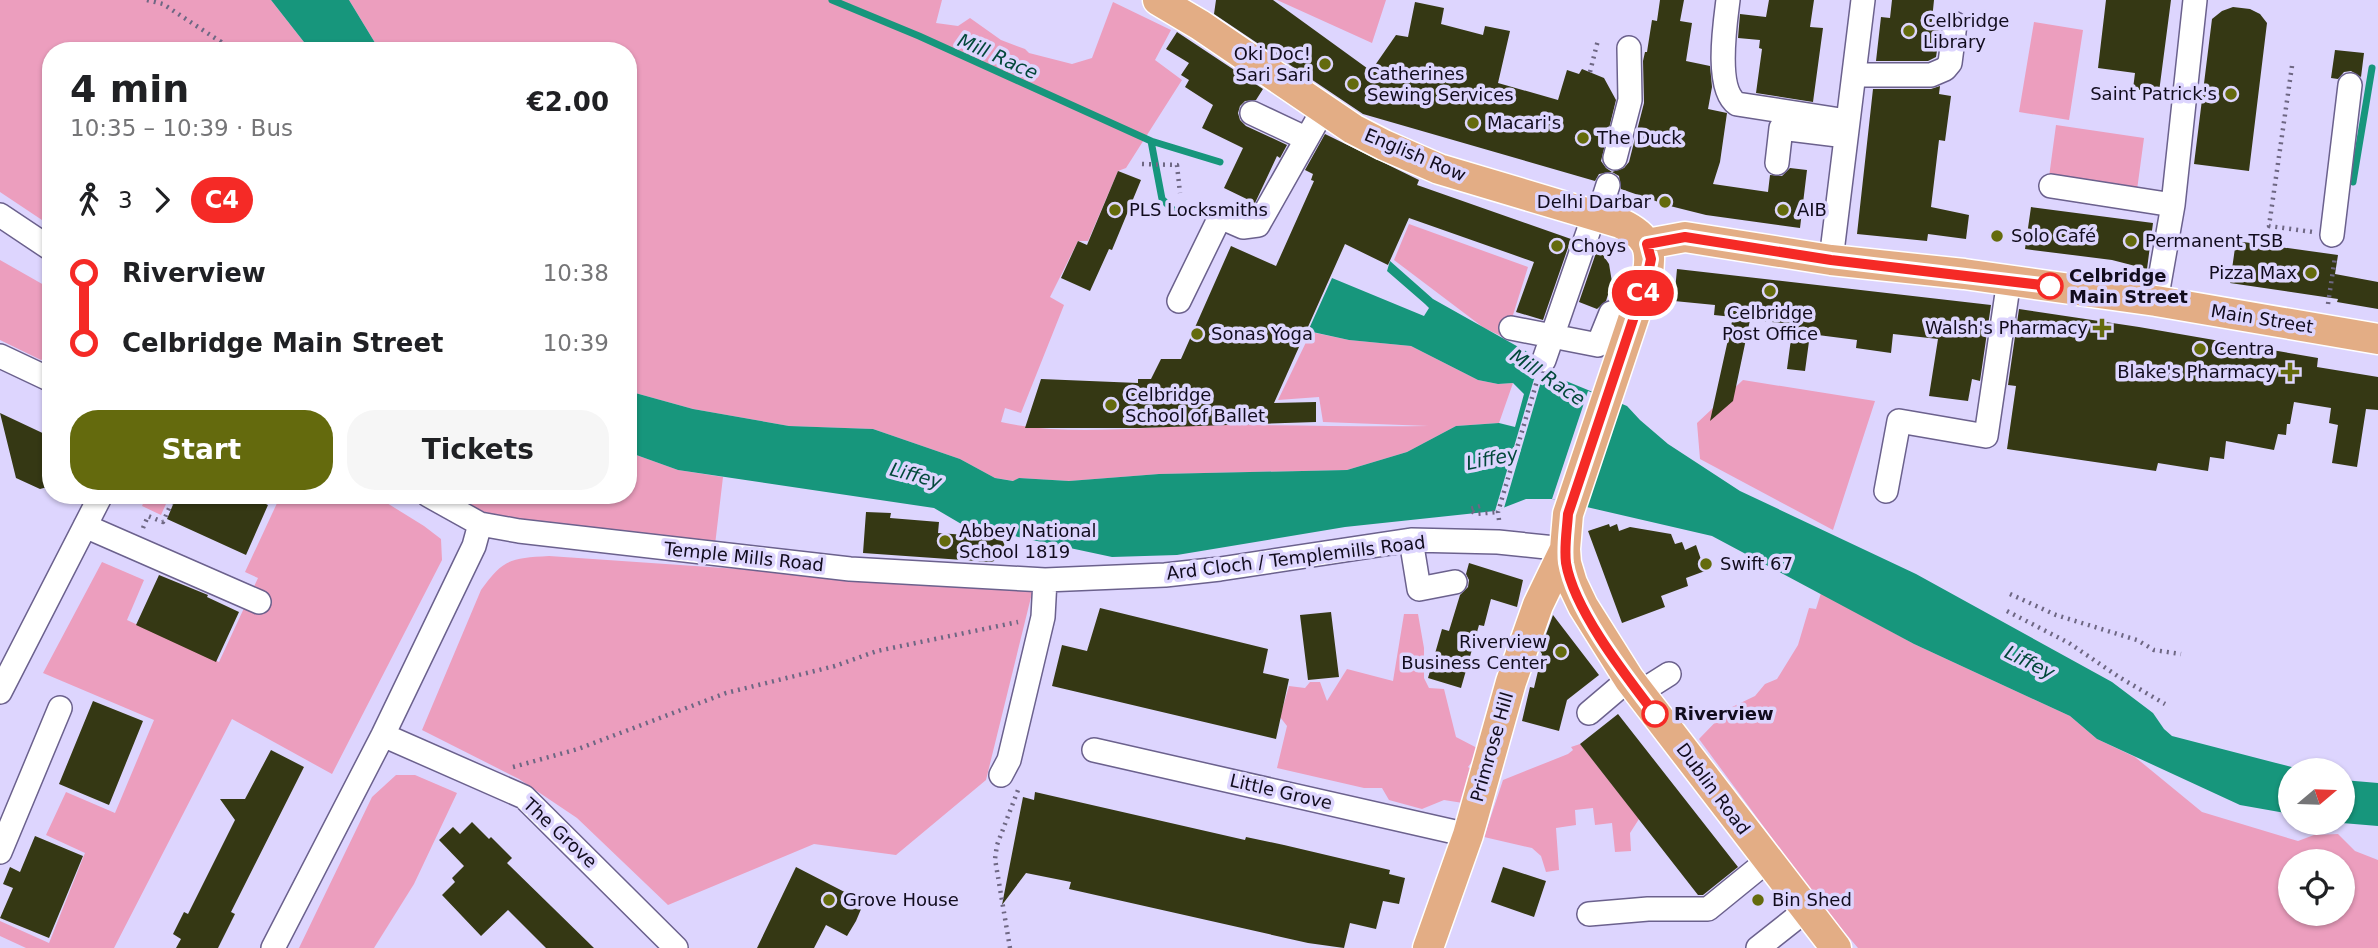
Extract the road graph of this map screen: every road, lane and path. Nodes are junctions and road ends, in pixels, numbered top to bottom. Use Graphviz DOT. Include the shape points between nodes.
graph roads {
  1 [pos="147,0"];
  2 [pos="1157,0"];
  3 [pos="1728,0"];
  4 [pos="1863,0"];
  5 [pos="2195,0"];
  6 [pos="1194,14"];
  7 [pos="1955,24"];
  8 [pos="1598,40"];
  9 [pos="222,42"];
  10 [pos="1629,48"];
  11 [pos="2292,66"];
  12 [pos="1590,72"];
  13 [pos="1854,75"];
  14 [pos="2350,85"];
  15 [pos="1323,110"];
  16 [pos="1252,113"];
  17 [pos="1847,128"];
  18 [pos="1305,138"];
  19 [pos="1615,158"];
  20 [pos="1777,163"];
  21 [pos="1142,164"];
  22 [pos="1608,185"];
  23 [pos="2051,186"];
  24 [pos="1180,193"];
  25 [pos="2173,205"];
  26 [pos="0,215"];
  27 [pos="1596,216"];
  28 [pos="2332,234"];
  29 [pos="42,243"];
  30 [pos="1647,244"];
  31 [pos="1831,260"];
  32 [pos="2009,280"];
  33 [pos="1179,301"];
  34 [pos="2156,301"];
  35 [pos="1611,313"];
  36 [pos="1511,328"];
  37 [pos="2323,329"];
  38 [pos="1551,335"];
  39 [pos="2378,339"];
  40 [pos="0,356"];
  41 [pos="1544,360"];
  42 [pos="42,376"];
  43 [pos="1886,491"];
  44 [pos="96,504"];
  45 [pos="171,504"];
  46 [pos="445,504"];
  47 [pos="1480,506"];
  48 [pos="480,523"];
  49 [pos="85,526"];
  50 [pos="1411,540"];
  51 [pos="134,548"];
  52 [pos="1566,549"];
  53 [pos="1056,580"];
  54 [pos="1455,582"];
  55 [pos="2010,594"];
  56 [pos="259,602"];
  57 [pos="2007,611"];
  58 [pos="1043,617"];
  59 [pos="2180,654"];
  60 [pos="1670,674"];
  61 [pos="2,683"];
  62 [pos="1634,686"];
  63 [pos="2165,704"];
  64 [pos="60,708"];
  65 [pos="1589,713"];
  66 [pos="383,735"];
  67 [pos="1094,750"];
  68 [pos="1010,782"];
  69 [pos="494,783"];
  70 [pos="1468,835"];
  71 [pos="0,852"];
  72 [pos="1767,860"];
  73 [pos="1806,911"];
  74 [pos="1589,914"];
  75 [pos="273,948"];
  76 [pos="676,948"];
  77 [pos="1010,948"];
  78 [pos="1428,948"];
  79 [pos="1758,948"];
  80 [pos="1836,948"];
  1 -- 9 [label="path" via="163,4"];
  2 -- 6 [label="main road, English Row"];
  3 -- 17 [label="street" via="1723,44 1726,86 1732,100"];
  4 -- 13 [label="street"];
  5 -- 25 [label="street"];
  6 -- 15 [label="main road, English Row"];
  7 -- 13 [label="street" via="1950,63 1940,73"];
  8 -- 12 [label="path"];
  10 -- 19 [label="street" via="1630,100"];
  11 -- 28 [label="path" via="2269,226"];
  13 -- 17 [label="street"];
  14 -- 28 [label="street"];
  15 -- 18 [label="street"];
  15 -- 27 [label="main road, English Row" via="1439,169"];
  16 -- 18 [label="street"];
  17 -- 20 [label="street" via="1781,128"];
  17 -- 31 [label="street"];
  18 -- 33 [label="street" via="1258,225 1243,227 1220,217"];
  21 -- 24 [label="path" via="1177,165"];
  22 -- 27 [label="street"];
  23 -- 25 [label="street"];
  25 -- 34 [label="street"];
  26 -- 29 [label="street"];
  27 -- 30 [label="main road, English Row" via="1638,231"];
  27 -- 38 [label="street"];
  28 -- 37 [label="path" via="2339,236"];
  30 -- 31 [label="main road, Main Street" via="1685,237"];
  30 -- 52 [label="main road" via="1651,259 1647,278 1568,514"];
  31 -- 32 [label="main road, Main Street"];
  32 -- 34 [label="main road, Main Street"];
  32 -- 43 [label="street" via="1986,436 1899,421"];
  34 -- 37 [label="main road, Main Street"];
  35 -- 38 [label="street" via="1598,345"];
  36 -- 38 [label="street"];
  37 -- 39 [label="main road, Main Street"];
  38 -- 41 [label="street"];
  40 -- 42 [label="street"];
  41 -- 47 [label="path" via="1498,512 1475,514 1470,509"];
  44 -- 49 [label="street"];
  45 -- 51 [label="path" via="163,522 148,516"];
  46 -- 48 [label="street, Temple Mills Road"];
  48 -- 53 [label="street, Temple Mills Road" via="608,543 850,569"];
  48 -- 66 [label="street" via="474,546"];
  49 -- 51 [label="street"];
  49 -- 61 [label="street"];
  50 -- 52 [label="street, Ard Cloch / Templemills Road"];
  50 -- 53 [label="street, Ard Cloch / Templemills Road" via="1220,569"];
  50 -- 54 [label="street" via="1419,589"];
  51 -- 56 [label="street"];
  52 -- 62 [label="main road, Dublin Road" via="1566,564 1583,606"];
  52 -- 70 [label="main road, Primrose Hill" via="1538,606 1511,682"];
  53 -- 58 [label="street"];
  55 -- 59 [label="path" via="2056,615"];
  57 -- 63 [label="path" via="2069,643"];
  58 -- 68 [label="street" via="1009,760"];
  58 -- 69 [label="path" via="877,651 726,693 578,750 511,768"];
  60 -- 62 [label="street"];
  62 -- 65 [label="street"];
  62 -- 72 [label="main road, Dublin Road"];
  64 -- 71 [label="street"];
  66 -- 69 [label="street, The Grove"];
  66 -- 75 [label="street"];
  67 -- 70 [label="street, Little Grove"];
  68 -- 77 [label="path" via="995,859"];
  69 -- 76 [label="street, The Grove" via="524,797 543,814"];
  70 -- 78 [label="main road, Primrose Hill"];
  72 -- 73 [label="main road, Dublin Road"];
  72 -- 74 [label="street" via="1708,909"];
  73 -- 79 [label="street"];
  73 -- 80 [label="main road, Dublin Road"];
}
